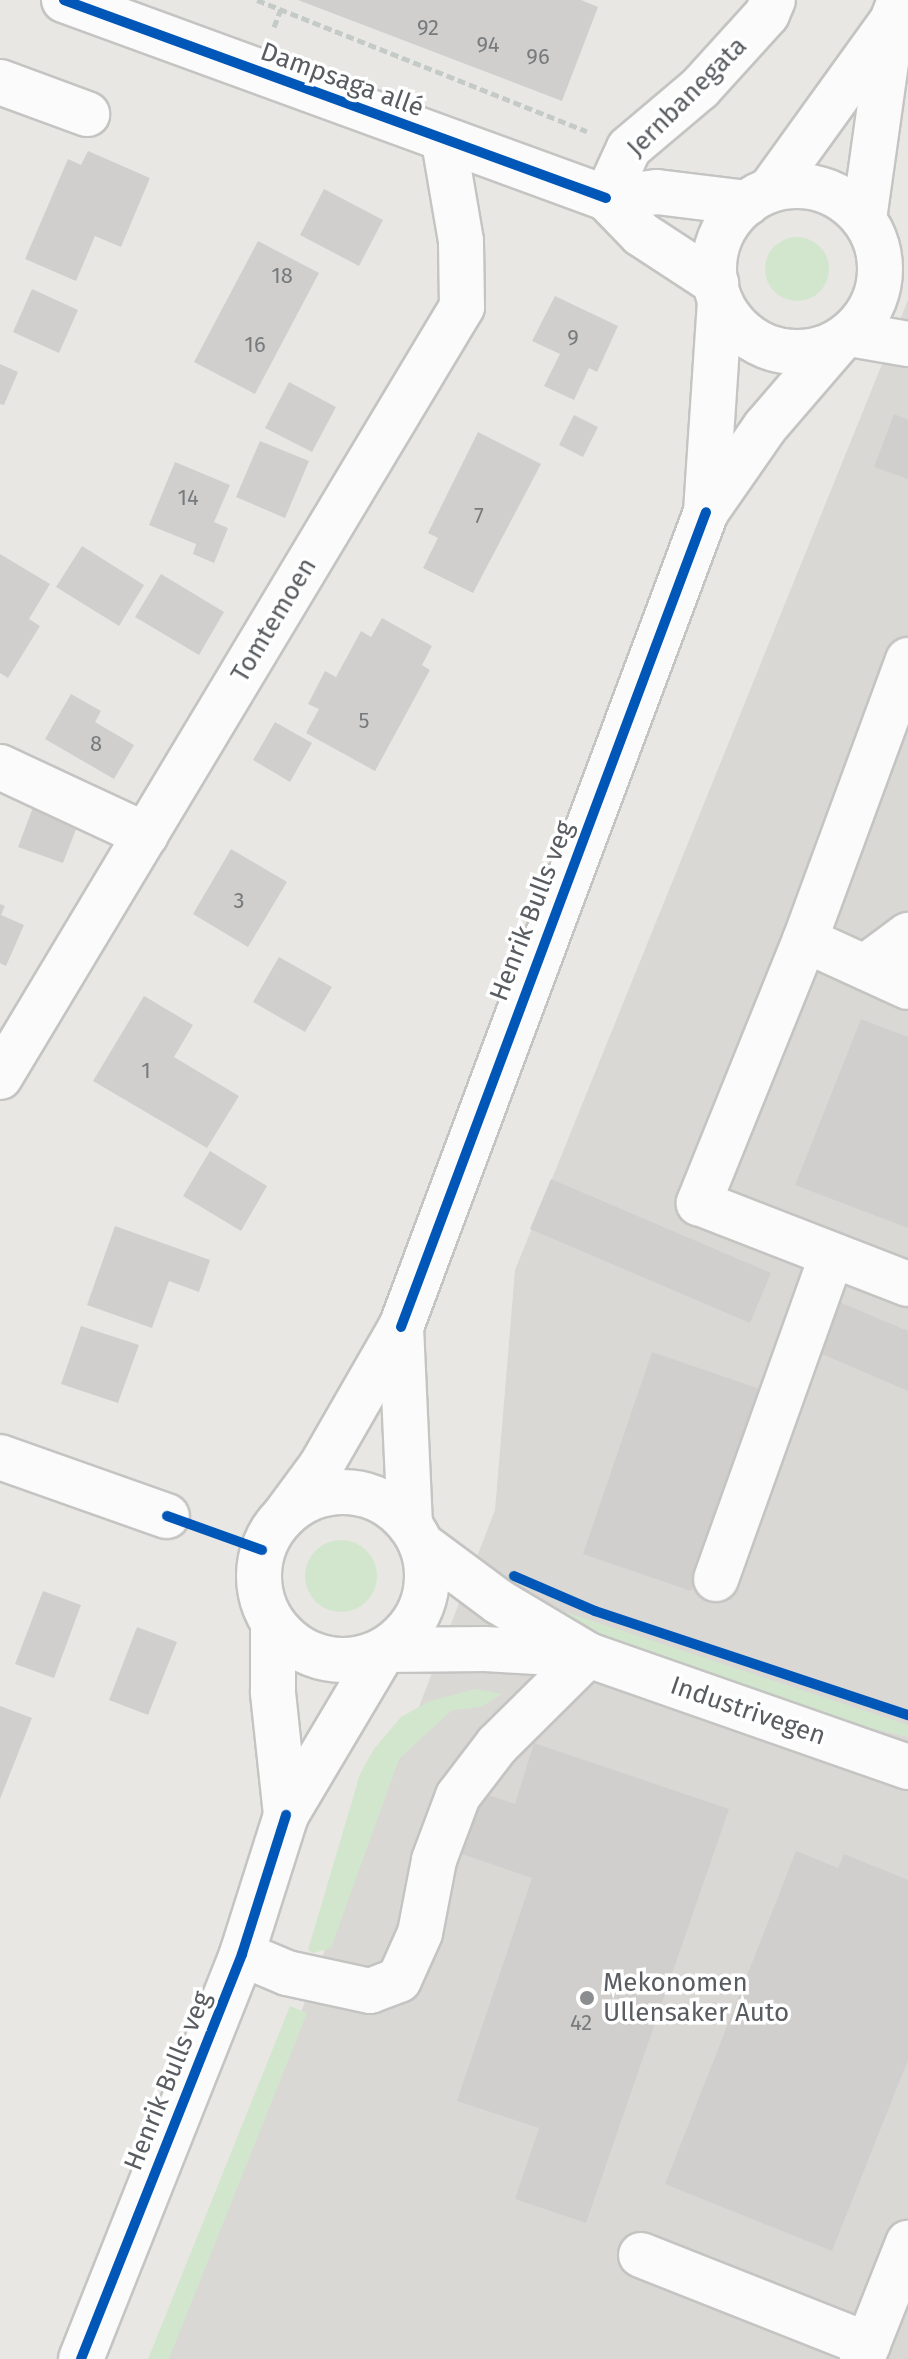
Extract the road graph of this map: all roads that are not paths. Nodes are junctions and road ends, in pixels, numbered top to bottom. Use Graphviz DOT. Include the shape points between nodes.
graph roads {
  1 [pos="64,0"];
  2 [pos="773,0"];
  3 [pos="896,11"];
  4 [pos="0,82"];
  5 [pos="87,114"];
  6 [pos="444,142"];
  7 [pos="758,197"];
  8 [pos="606,198"];
  9 [pos="883,244"];
  10 [pos="718,292"];
  11 [pos="844,338"];
  12 [pos="908,344"];
  13 [pos="706,512"];
  14 [pos="908,660"];
  15 [pos="0,767"];
  16 [pos="146,835"];
  17 [pos="908,935"];
  18 [pos="805,940"];
  19 [pos="865,967"];
  20 [pos="908,987"];
  21 [pos="0,1077"];
  22 [pos="832,1255"];
  23 [pos="908,1284"];
  24 [pos="401,1327"];
  25 [pos="0,1457"];
  26 [pos="167,1516"];
  27 [pos="284,1516"];
  28 [pos="416,1534"];
  29 [pos="716,1579"];
  30 [pos="273,1623"];
  31 [pos="384,1650"];
  32 [pos="588,1655"];
  33 [pos="908,1767"];
  34 [pos="286,1815"];
  35 [pos="242,1954"];
  36 [pos="908,2243"];
  37 [pos="641,2255"];
  38 [pos="865,2352"];
  39 [pos="81,2359"];
  1 -- 6 [label="street, Dampsaga allé"];
  2 -- 8 [label="street, Jernbanegata" via="767,14 700,88 629,148"];
  3 -- 7 [label="street, Henrik Bulls veg"];
  3 -- 9 [label="street, Henrik Bulls veg"];
  4 -- 5 [label="street"];
  6 -- 8 [label="street, Dampsaga allé"];
  6 -- 16 [label="street, Tomtemoen" via="461,241 462,307"];
  7 -- 8 [label="street, Dampsaga allé" via="657,192"];
  7 -- 9 [label="street" via="822,190"];
  7 -- 10 [label="street, Henrik Bulls veg" via="724,229 714,267"];
  8 -- 10 [label="street, Dampsaga allé" via="641,234"];
  9 -- 11 [label="street, Henrik Bulls veg" via="876,296"];
  10 -- 11 [label="street" via="738,328 763,346 805,353"];
  10 -- 13 [label="street, Henrik Bulls veg"];
  11 -- 12 [label="street"];
  11 -- 13 [label="street, Henrik Bulls veg" via="765,427"];
  13 -- 24 [label="street, Henrik Bulls veg"];
  14 -- 18 [label="street"];
  15 -- 16 [label="street"];
  16 -- 21 [label="street, Tomtemoen"];
  17 -- 19 [label="street"];
  18 -- 19 [label="street"];
  18 -- 22 [label="street" via="699,1203"];
  19 -- 20 [label="street"];
  22 -- 23 [label="street"];
  22 -- 29 [label="street"];
  24 -- 27 [label="street, Henrik Bulls veg" via="321,1466"];
  24 -- 28 [label="street, Henrik Bulls veg"];
  25 -- 26 [label="street"];
  27 -- 28 [label="street, Henrik Bulls veg" via="316,1495 353,1492 384,1501"];
  27 -- 30 [label="street, Henrik Bulls veg" via="272,1528 259,1565 264,1608"];
  28 -- 31 [label="street, Henrik Bulls veg" via="428,1578 424,1599 402,1637"];
  28 -- 32 [label="street, Industrivegen" via="499,1602"];
  30 -- 31 [label="street" via="299,1648 330,1660 365,1658"];
  30 -- 34 [label="street, Henrik Bulls veg" via="273,1693"];
  31 -- 32 [label="street, Industrivegen"];
  31 -- 34 [label="street, Henrik Bulls veg"];
  32 -- 33 [label="street, Industrivegen"];
  32 -- 35 [label="street" via="497,1745 458,1796 434,1860 420,1933 399,1980 370,1991 287,1973"];
  34 -- 35 [label="street, Henrik Bulls veg"];
  35 -- 39 [label="street, Henrik Bulls veg"];
  36 -- 38 [label="street"];
  37 -- 38 [label="street"];
}
